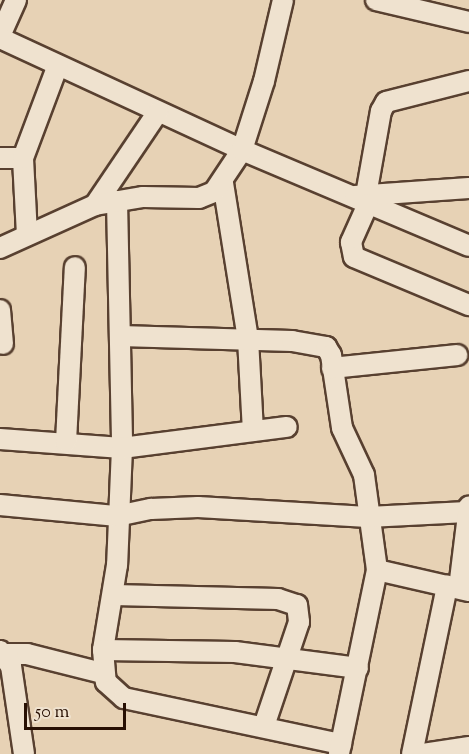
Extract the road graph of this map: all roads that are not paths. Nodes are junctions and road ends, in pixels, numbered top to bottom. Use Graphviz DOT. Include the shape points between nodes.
graph roads {
  1 [pos="15,0"];
  2 [pos="283,0"];
  3 [pos="376,0"];
  4 [pos="396,3"];
  5 [pos="436,7"];
  6 [pos="469,22"];
  7 [pos="0,37"];
  8 [pos="58,65"];
  9 [pos="469,81"];
  10 [pos="158,112"];
  11 [pos="242,150"];
  12 [pos="0,158"];
  13 [pos="23,158"];
  14 [pos="223,183"];
  15 [pos="469,188"];
  16 [pos="363,199"];
  17 [pos="117,201"];
  18 [pos="95,205"];
  19 [pos="27,235"];
  20 [pos="469,246"];
  21 [pos="0,248"];
  22 [pos="75,267"];
  23 [pos="469,305"];
  24 [pos="0,310"];
  25 [pos="120,336"];
  26 [pos="248,339"];
  27 [pos="3,344"];
  28 [pos="457,355"];
  29 [pos="332,368"];
  30 [pos="287,427"];
  31 [pos="253,431"];
  32 [pos="0,439"];
  33 [pos="66,442"];
  34 [pos="122,448"];
  35 [pos="0,505"];
  36 [pos="468,509"];
  37 [pos="117,516"];
  38 [pos="368,517"];
  39 [pos="377,570"];
  40 [pos="458,588"];
  41 [pos="114,595"];
  42 [pos="103,650"];
  43 [pos="3,653"];
  44 [pos="286,657"];
  45 [pos="358,668"];
  46 [pos="102,673"];
  47 [pos="264,726"];
  48 [pos="469,747"];
  49 [pos="340,749"];
  50 [pos="443,752"];
  51 [pos="24,754"];
  52 [pos="412,754"];
  53 [pos="423,754"];
  1 -- 7 [label="street"];
  2 -- 11 [label="street" via="264,81"];
  3 -- 4 [label="street"];
  4 -- 5 [label="street"];
  5 -- 6 [label="street"];
  7 -- 8 [label="street"];
  8 -- 10 [label="street"];
  8 -- 13 [label="street"];
  9 -- 16 [label="street" via="386,102"];
  10 -- 11 [label="street"];
  10 -- 18 [label="street"];
  11 -- 14 [label="street"];
  11 -- 16 [label="street"];
  12 -- 13 [label="street"];
  13 -- 19 [label="street"];
  14 -- 17 [label="street" via="200,198"];
  14 -- 26 [label="street"];
  15 -- 16 [label="street"];
  16 -- 20 [label="street"];
  16 -- 23 [label="street" via="351,242 354,257"];
  17 -- 18 [label="street"];
  17 -- 25 [label="street"];
  18 -- 19 [label="street"];
  19 -- 21 [label="street"];
  22 -- 33 [label="street"];
  24 -- 27 [label="street"];
  25 -- 26 [label="street"];
  25 -- 34 [label="street"];
  26 -- 29 [label="street" via="326,348"];
  26 -- 31 [label="street"];
  28 -- 29 [label="street"];
  29 -- 38 [label="street" via="342,428 364,475"];
  30 -- 31 [label="street"];
  31 -- 34 [label="street"];
  32 -- 33 [label="street"];
  33 -- 34 [label="street"];
  34 -- 37 [label="street"];
  35 -- 37 [label="street"];
  36 -- 38 [label="street"];
  36 -- 40 [label="street"];
  37 -- 38 [label="street" via="151,509 198,507"];
  37 -- 41 [label="street"];
  38 -- 39 [label="street"];
  39 -- 40 [label="street"];
  39 -- 45 [label="street"];
  40 -- 52 [label="street"];
  41 -- 42 [label="street"];
  41 -- 44 [label="street" via="290,601 297,605 299,622"];
  42 -- 44 [label="street"];
  42 -- 46 [label="street"];
  43 -- 46 [label="street" via="40,657"];
  43 -- 51 [label="street" via="11,666"];
  44 -- 45 [label="street"];
  44 -- 47 [label="street"];
  45 -- 49 [label="street"];
  46 -- 47 [label="street" via="109,689 124,698"];
  47 -- 49 [label="street"];
  48 -- 50 [label="street"];
  50 -- 53 [label="street"];
}
